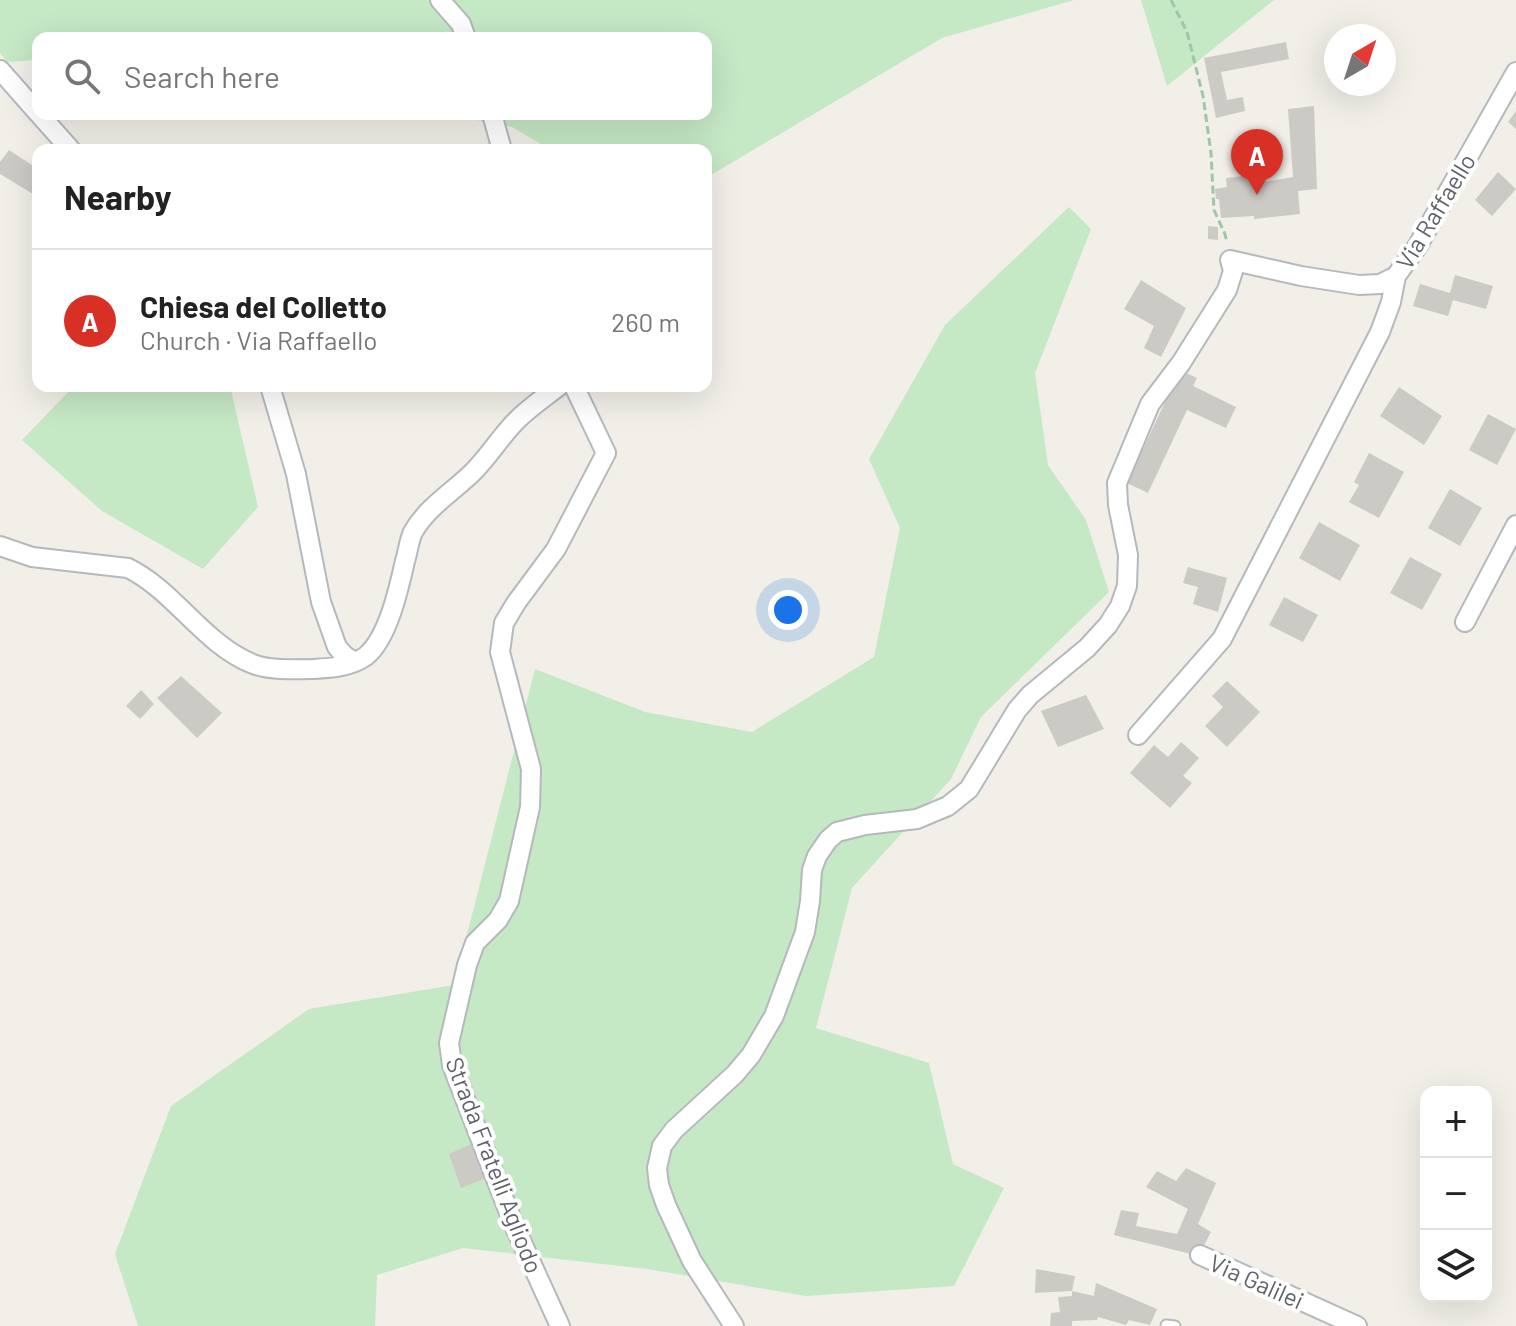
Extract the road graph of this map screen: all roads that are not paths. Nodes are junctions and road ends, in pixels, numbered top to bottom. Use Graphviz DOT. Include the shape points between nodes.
graph roads {
  1 [pos="440,0"];
  2 [pos="464,32"];
  3 [pos="0,70"];
  4 [pos="1516,72"];
  5 [pos="32,105"];
  6 [pos="45,120"];
  7 [pos="494,120"];
  8 [pos="66,144"];
  9 [pos="500,144"];
  10 [pos="1396,276"];
  11 [pos="272,392"];
  12 [pos="551,392"];
  13 [pos="577,392"];
  14 [pos="1516,525"];
  15 [pos="0,546"];
  16 [pos="1465,622"];
  17 [pos="355,662"];
  18 [pos="1138,735"];
  19 [pos="1200,1255"];
  20 [pos="1166,1325"];
  21 [pos="560,1326"];
  22 [pos="734,1326"];
  23 [pos="1175,1326"];
  24 [pos="1357,1326"];
  1 -- 2 [label="street"];
  3 -- 5 [label="street"];
  4 -- 10 [label="street, Via Raffaello"];
  6 -- 8 [label="street"];
  7 -- 9 [label="street"];
  10 -- 18 [label="street" via="1380,332 1222,639"];
  10 -- 22 [label="street, Via Raffaello" via="1359,285 1231,265 1227,290 1150,404 1117,483 1127,586 1108,625 1024,702 969,789 948,806 917,819 837,832 817,856 805,932 774,1016 735,1074 674,1130 662,1146 657,1168 666,1205 692,1261"];
  11 -- 17 [label="street" via="296,474 321,602 337,647"];
  12 -- 17 [label="street" via="517,419 413,533 382,635"];
  13 -- 21 [label="street, Strada Fratelli Agliodo" via="606,453 556,549 504,623 500,652 531,769 530,807 509,901 475,943 449,1043 452,1065 513,1223"];
  14 -- 16 [label="street"];
  15 -- 17 [label="street" via="32,557 128,568 223,647 257,666 326,668"];
  19 -- 24 [label="street, Via Galilei"];
  20 -- 23 [label="lane"];
}
